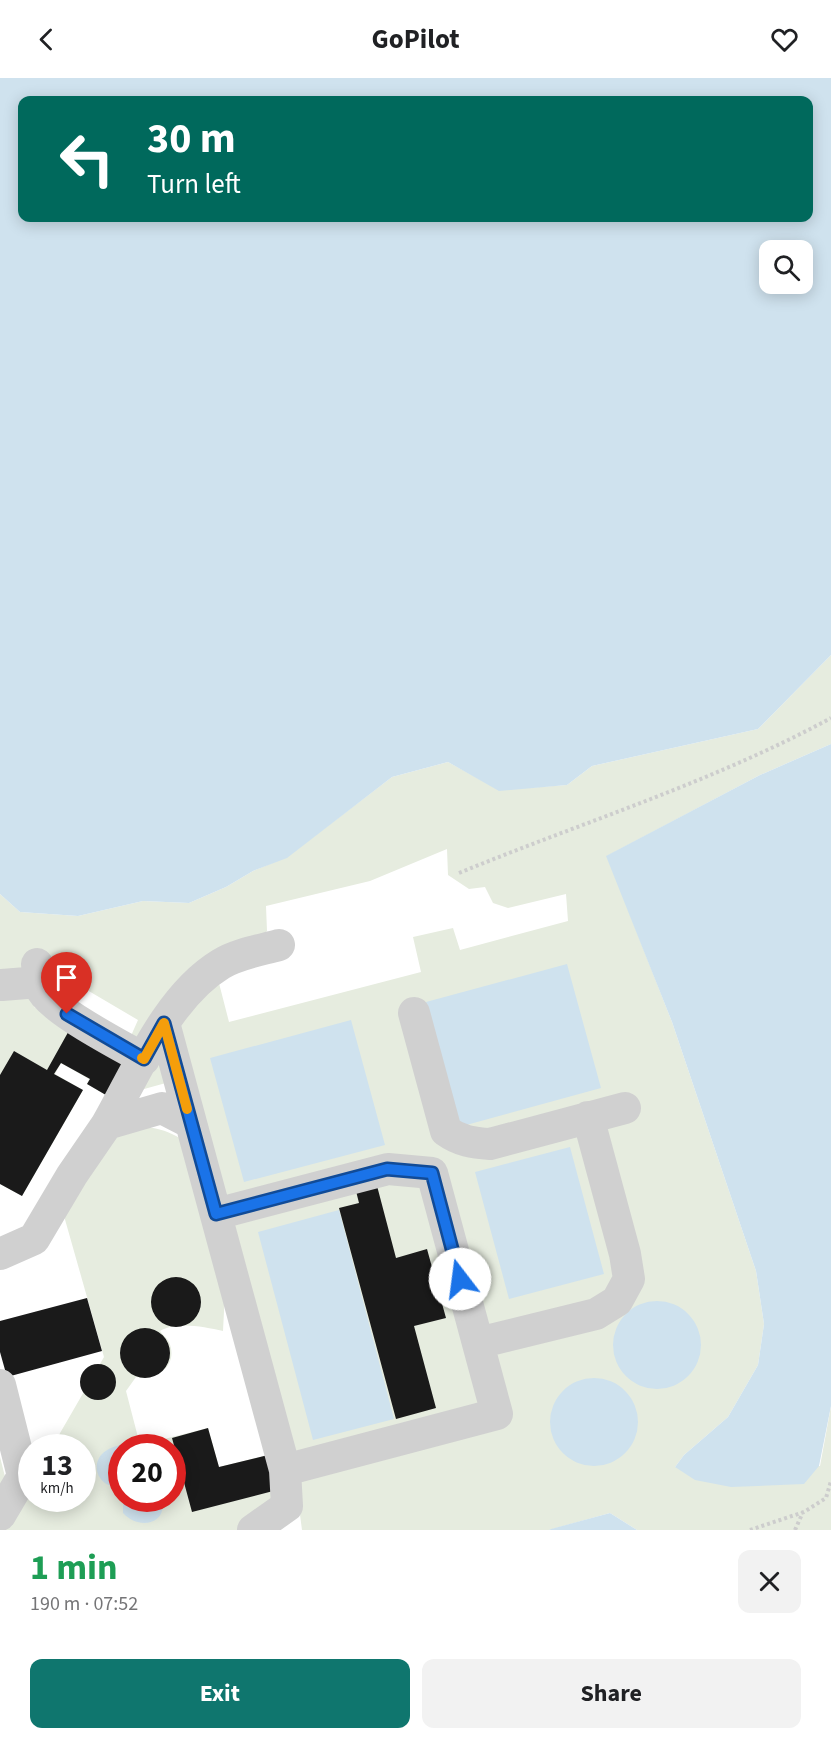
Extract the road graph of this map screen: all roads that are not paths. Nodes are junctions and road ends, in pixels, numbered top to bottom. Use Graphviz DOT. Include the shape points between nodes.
graph roads {
  1 [pos="279,945"];
  2 [pos="2,985"];
  3 [pos="414,1014"];
  4 [pos="164,1023"];
  5 [pos="144,1059"];
  6 [pos="625,1108"];
  7 [pos="588,1117"];
  8 [pos="191,1123"];
  9 [pos="106,1124"];
  10 [pos="216,1214"];
  11 [pos="0,1254"];
  12 [pos="478,1343"];
  13 [pos="0,1385"];
  14 [pos="285,1470"];
  15 [pos="0,1515"];
  16 [pos="253,1530"];
  1 -- 4 [label="lane" via="223,963 187,990"];
  2 -- 5 [label="lane" via="38,973 40,987 48,999"];
  3 -- 7 [label="lane" via="446,1131 456,1137 490,1144"];
  4 -- 5 [label="lane"];
  4 -- 8 [label="lane"];
  5 -- 9 [label="lane"];
  6 -- 7 [label="lane"];
  7 -- 12 [label="lane" via="629,1280 617,1301 596,1314"];
  8 -- 9 [label="lane" via="162,1108"];
  8 -- 10 [label="lane"];
  9 -- 11 [label="lane" via="34,1239"];
  10 -- 12 [label="lane" via="387,1169 432,1173"];
  10 -- 14 [label="lane"];
  12 -- 14 [label="lane" via="497,1414"];
  13 -- 15 [label="lane" via="22,1476"];
  14 -- 16 [label="lane" via="287,1506"];
}
